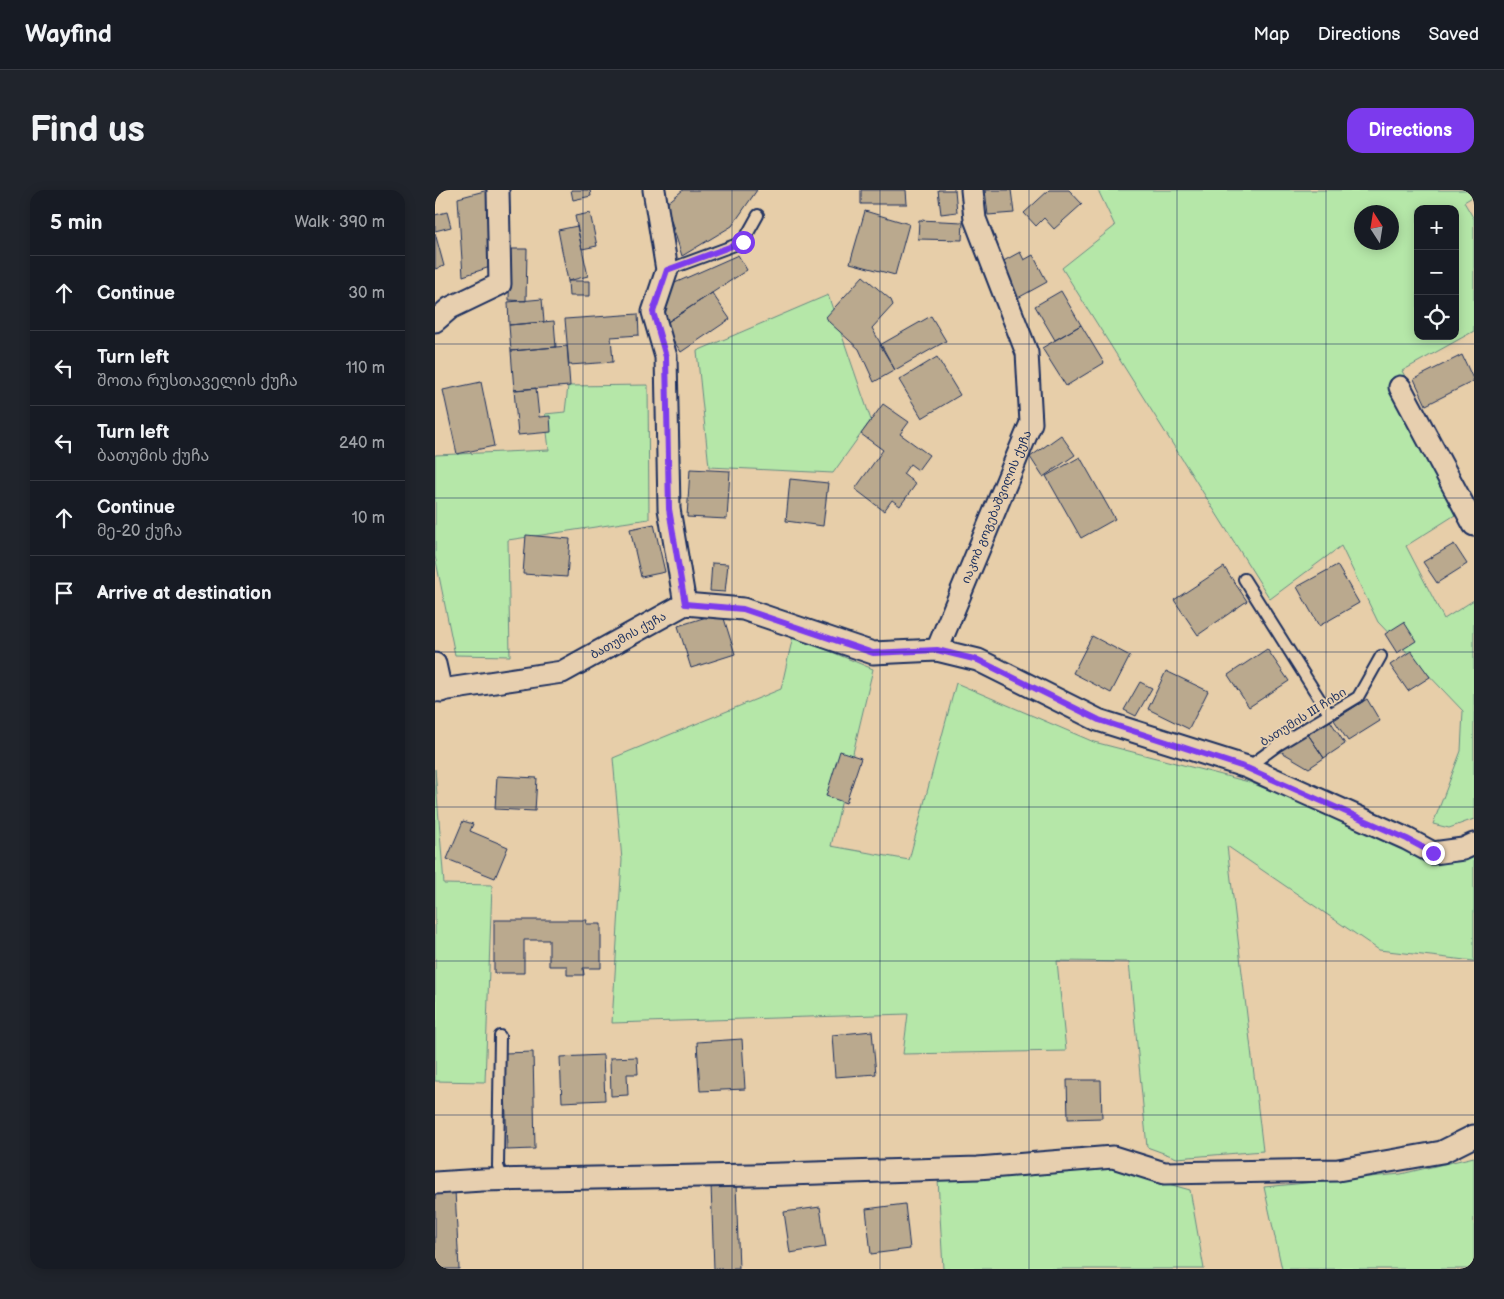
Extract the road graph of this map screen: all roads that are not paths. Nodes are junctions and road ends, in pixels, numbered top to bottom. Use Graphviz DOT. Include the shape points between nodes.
graph roads {
  1 [pos="498,190"];
  2 [pos="654,190"];
  3 [pos="972,190"];
  4 [pos="758,215"];
  5 [pos="667,270"];
  6 [pos="435,321"];
  7 [pos="1400,387"];
  8 [pos="1474,525"];
  9 [pos="1244,579"];
  10 [pos="685,604"];
  11 [pos="937,650"];
  12 [pos="1381,656"];
  13 [pos="435,664"];
  14 [pos="438,691"];
  15 [pos="1329,714"];
  16 [pos="1247,768"];
  17 [pos="1474,844"];
  18 [pos="500,1036"];
  19 [pos="1474,1136"];
  20 [pos="503,1179"];
  21 [pos="435,1183"];
  1 -- 6 [label="street" via="501,284 450,308"];
  2 -- 5 [label="street"];
  3 -- 11 [label="street, იაკობ გოგებაშვილის ქუჩა" via="975,220 1027,353 1031,423"];
  4 -- 5 [label="lane" via="743,242"];
  5 -- 10 [label="street" via="653,312 666,357 669,509"];
  7 -- 8 [label="street"];
  9 -- 15 [label="lane"];
  10 -- 11 [label="street" via="743,609 873,653"];
  10 -- 14 [label="street, ბათუმის ქუჩა" via="562,672"];
  11 -- 16 [label="street" via="978,660 1099,720"];
  12 -- 15 [label="lane, ბათუმის III ჩიხი" via="1359,696"];
  13 -- 14 [label="street"];
  15 -- 16 [label="lane, ბათუმის III ჩიხი"];
  16 -- 17 [label="street" via="1433,853 1463,850"];
  18 -- 20 [label="lane" via="498,1166"];
  19 -- 20 [label="street" via="1442,1152 1338,1170 1164,1173 1113,1157 968,1169"];
  20 -- 21 [label="street"];
}
